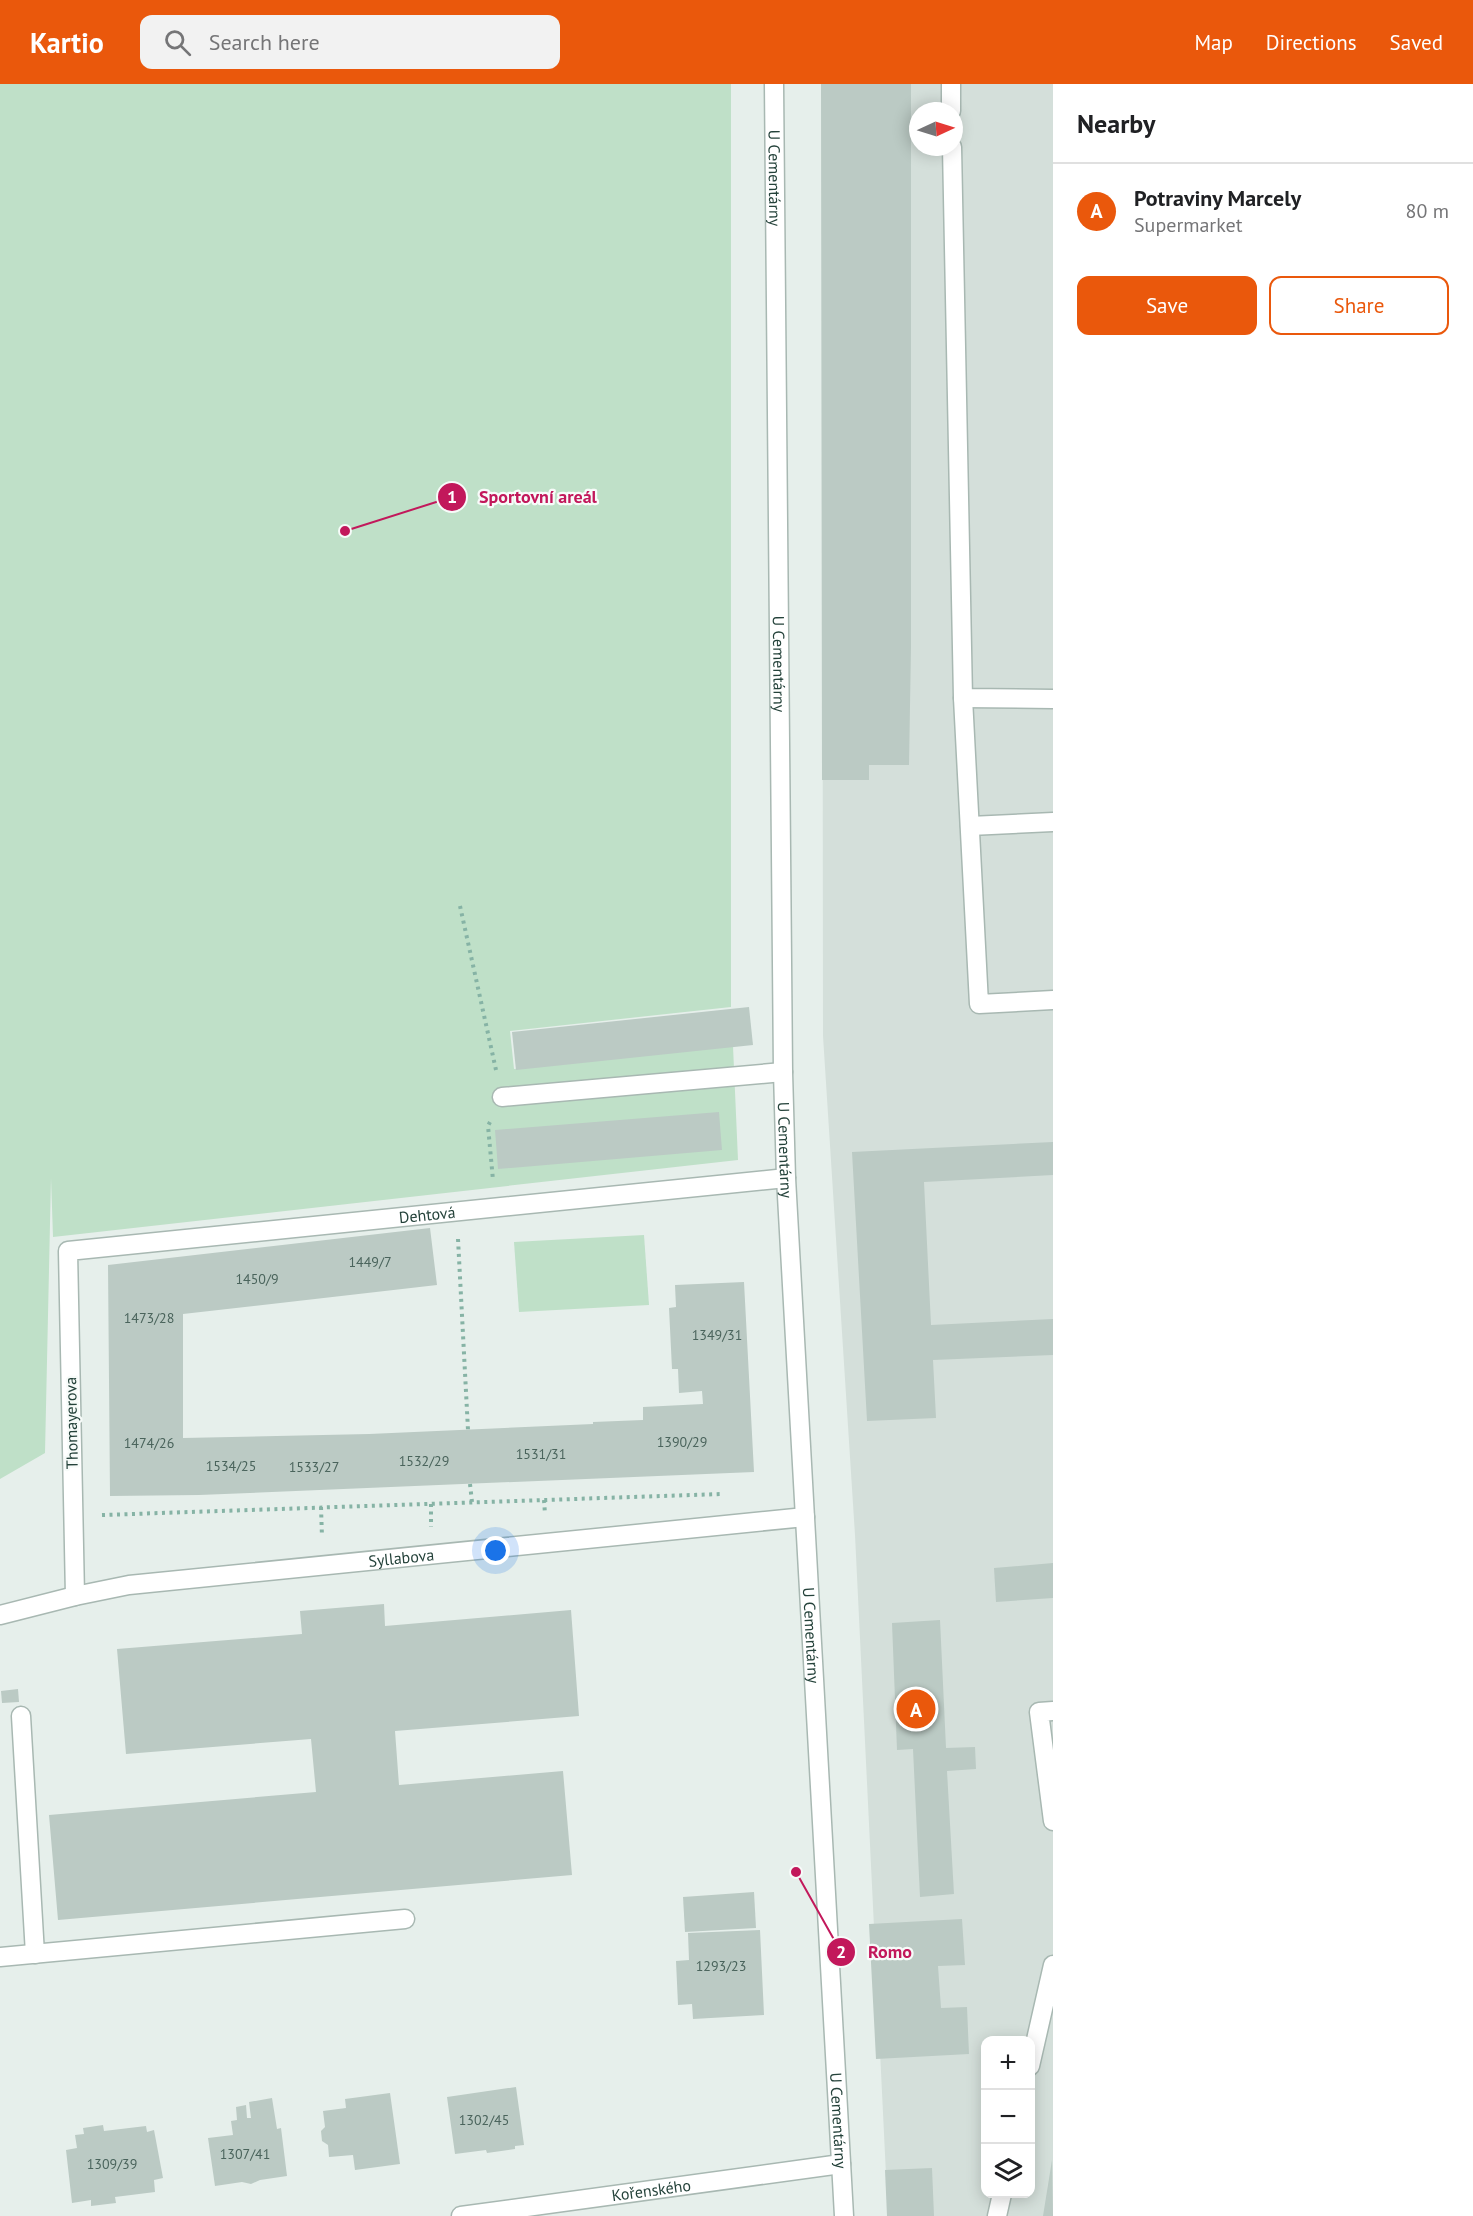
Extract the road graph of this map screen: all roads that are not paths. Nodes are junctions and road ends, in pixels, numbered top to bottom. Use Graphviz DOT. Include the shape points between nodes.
graph roads {
  1 [pos="774,84"];
  2 [pos="951,84"];
  3 [pos="951,102"];
  4 [pos="952,156"];
  5 [pos="963,698"];
  6 [pos="1053,699"];
  7 [pos="1053,822"];
  8 [pos="970,826"];
  9 [pos="1053,1000"];
  10 [pos="783,1072"];
  11 [pos="502,1097"];
  12 [pos="786,1178"];
  13 [pos="68,1251"];
  14 [pos="805,1517"];
  15 [pos="75,1596"];
  16 [pos="0,1615"];
  17 [pos="1053,1711"];
  18 [pos="21,1716"];
  19 [pos="1053,1821"];
  20 [pos="405,1919"];
  21 [pos="35,1954"];
  22 [pos="0,1957"];
  23 [pos="1053,1965"];
  24 [pos="1035,2044"];
  25 [pos="841,2164"];
  26 [pos="1001,2198"];
  27 [pos="461,2216"];
  28 [pos="844,2216"];
  29 [pos="997,2216"];
  1 -- 10 [label="street, U Cementárny"];
  2 -- 3 [label="street"];
  4 -- 5 [label="street"];
  5 -- 6 [label="street"];
  5 -- 8 [label="street"];
  7 -- 8 [label="street"];
  8 -- 9 [label="street" via="980,1004"];
  10 -- 11 [label="street"];
  10 -- 12 [label="street, U Cementárny"];
  12 -- 13 [label="street, Dehtová"];
  12 -- 14 [label="street, U Cementárny"];
  13 -- 15 [label="street, Thomayerova"];
  14 -- 15 [label="street, Syllabova" via="129,1585"];
  14 -- 25 [label="street, U Cementárny"];
  15 -- 16 [label="street, Syllabova"];
  17 -- 19 [label="street" via="1039,1712"];
  18 -- 21 [label="street"];
  20 -- 21 [label="street"];
  21 -- 22 [label="street"];
  23 -- 24 [label="street"];
  25 -- 27 [label="street, Kořenského"];
  25 -- 28 [label="street, U Cementárny"];
  26 -- 29 [label="street"];
}
